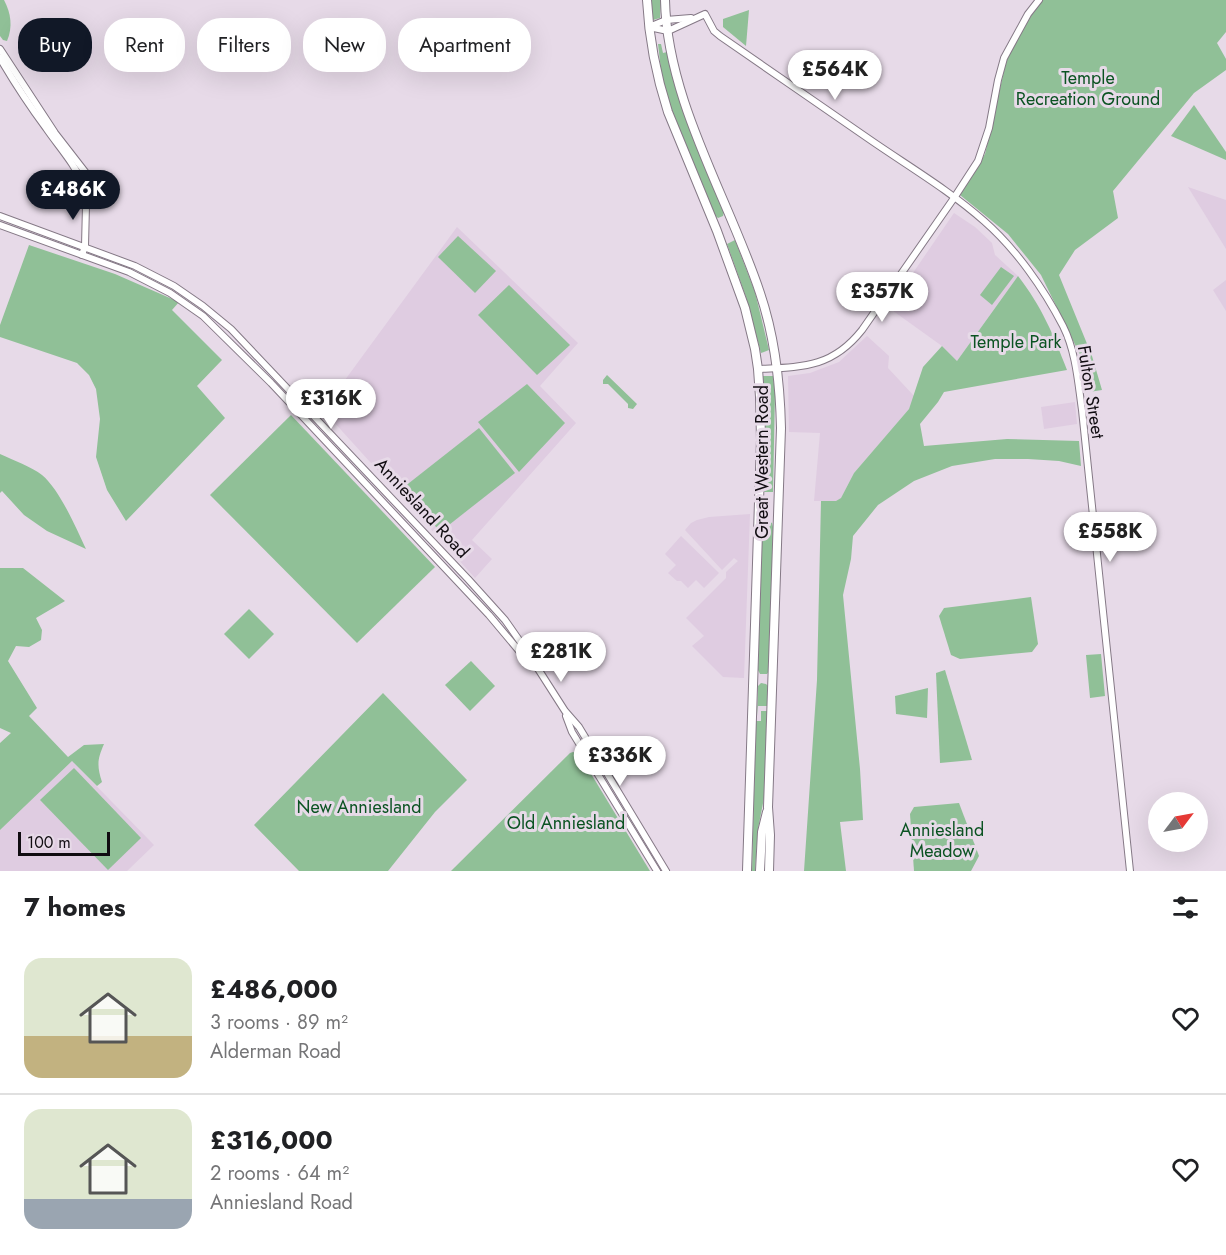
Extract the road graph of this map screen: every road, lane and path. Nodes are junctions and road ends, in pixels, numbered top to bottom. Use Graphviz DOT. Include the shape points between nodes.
graph roads {
  1 [pos="647,0"];
  2 [pos="665,0"];
  3 [pos="1040,0"];
  4 [pos="695,17"];
  5 [pos="666,20"];
  6 [pos="649,27"];
  7 [pos="668,31"];
  8 [pos="0,50"];
  9 [pos="0,58"];
  10 [pos="93,182"];
  11 [pos="84,186"];
  12 [pos="954,198"];
  13 [pos="88,200"];
  14 [pos="0,216"];
  15 [pos="0,225"];
  16 [pos="85,246"];
  17 [pos="82,255"];
  18 [pos="777,368"];
  19 [pos="758,369"];
  20 [pos="537,669"];
  21 [pos="565,711"];
  22 [pos="768,807"];
  23 [pos="746,870"];
  24 [pos="657,871"];
  25 [pos="666,871"];
  26 [pos="760,871"];
  27 [pos="769,871"];
  28 [pos="1130,871"];
  1 -- 6 [label="main road, Great Western Road"];
  2 -- 5 [label="main road, Great Western Road"];
  3 -- 12 [label="street" via="1004,58 981,152"];
  4 -- 5 [label="street"];
  4 -- 7 [label="street"];
  4 -- 12 [label="street, Fulton Street" via="705,14 720,36"];
  5 -- 6 [label="street"];
  5 -- 7 [label="main road, Great Western Road"];
  6 -- 7 [label="street"];
  6 -- 19 [label="main road, Great Western Road" via="657,78 739,289"];
  7 -- 18 [label="main road, Great Western Road" via="684,99 760,294"];
  8 -- 10 [label="street"];
  9 -- 11 [label="street"];
  10 -- 11 [label="street"];
  10 -- 13 [label="street" via="100,188 100,194 94,201"];
  11 -- 13 [label="street" via="82,194"];
  12 -- 18 [label="street" via="849,345 822,362"];
  12 -- 28 [label="street, Fulton Street" via="1007,243 1035,280 1070,346 1082,410"];
  13 -- 16 [label="street"];
  14 -- 16 [label="street, Anniesland Road"];
  15 -- 17 [label="street, Anniesland Road"];
  16 -- 17 [label="street"];
  16 -- 20 [label="street, Anniesland Road" via="174,286 231,329 505,620"];
  17 -- 20 [label="street, Anniesland Road" via="150,282 203,316 271,383"];
  18 -- 19 [label="street"];
  18 -- 22 [label="main road, Great Western Road" via="780,428"];
  19 -- 23 [label="main road, Great Western Road" via="761,440"];
  20 -- 21 [label="street, Anniesland Road"];
  21 -- 24 [label="street, Anniesland Road" via="572,732"];
  21 -- 25 [label="street, Anniesland Road" via="579,727"];
  22 -- 26 [label="main road"];
  22 -- 27 [label="main road, Great Western Road"];
}
